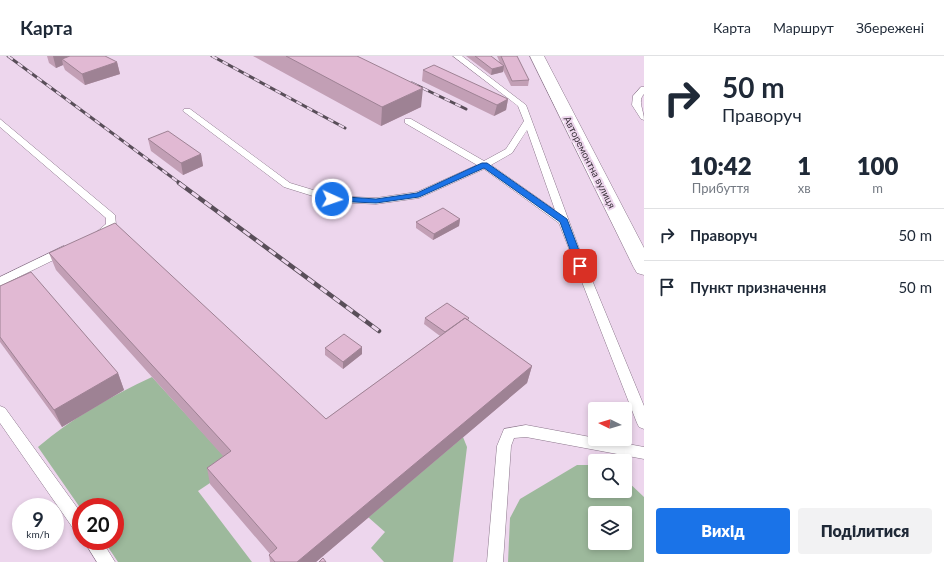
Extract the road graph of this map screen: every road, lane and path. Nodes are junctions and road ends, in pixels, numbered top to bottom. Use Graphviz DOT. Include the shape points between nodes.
graph roads {
  1 [pos="457,56"];
  2 [pos="537,56"];
  3 [pos="644,89"];
  4 [pos="187,111"];
  5 [pos="644,117"];
  6 [pos="408,121"];
  7 [pos="528,121"];
  8 [pos="0,122"];
  9 [pos="484,165"];
  10 [pos="564,221"];
  11 [pos="90,238"];
  12 [pos="76,244"];
  13 [pos="644,268"];
  14 [pos="0,282"];
  15 [pos="0,412"];
  16 [pos="644,423"];
  17 [pos="644,453"];
  18 [pos="72,513"];
  19 [pos="98,550"];
  20 [pos="107,562"];
  21 [pos="495,562"];
  1 -- 7 [label="lane" via="522,105"];
  2 -- 13 [label="street, Авторемонтна вулиця"];
  3 -- 5 [label="lane" via="637,96 636,104"];
  4 -- 9 [label="lane" via="287,185 332,199 376,201 419,195"];
  6 -- 9 [label="lane"];
  7 -- 9 [label="lane" via="509,151"];
  7 -- 10 [label="lane"];
  8 -- 11 [label="lane" via="111,217 110,225"];
  9 -- 10 [label="lane"];
  10 -- 16 [label="lane"];
  12 -- 14 [label="lane"];
  15 -- 18 [label="lane"];
  17 -- 21 [label="lane" via="526,431 509,433 504,446"];
  19 -- 20 [label="lane"];
}
